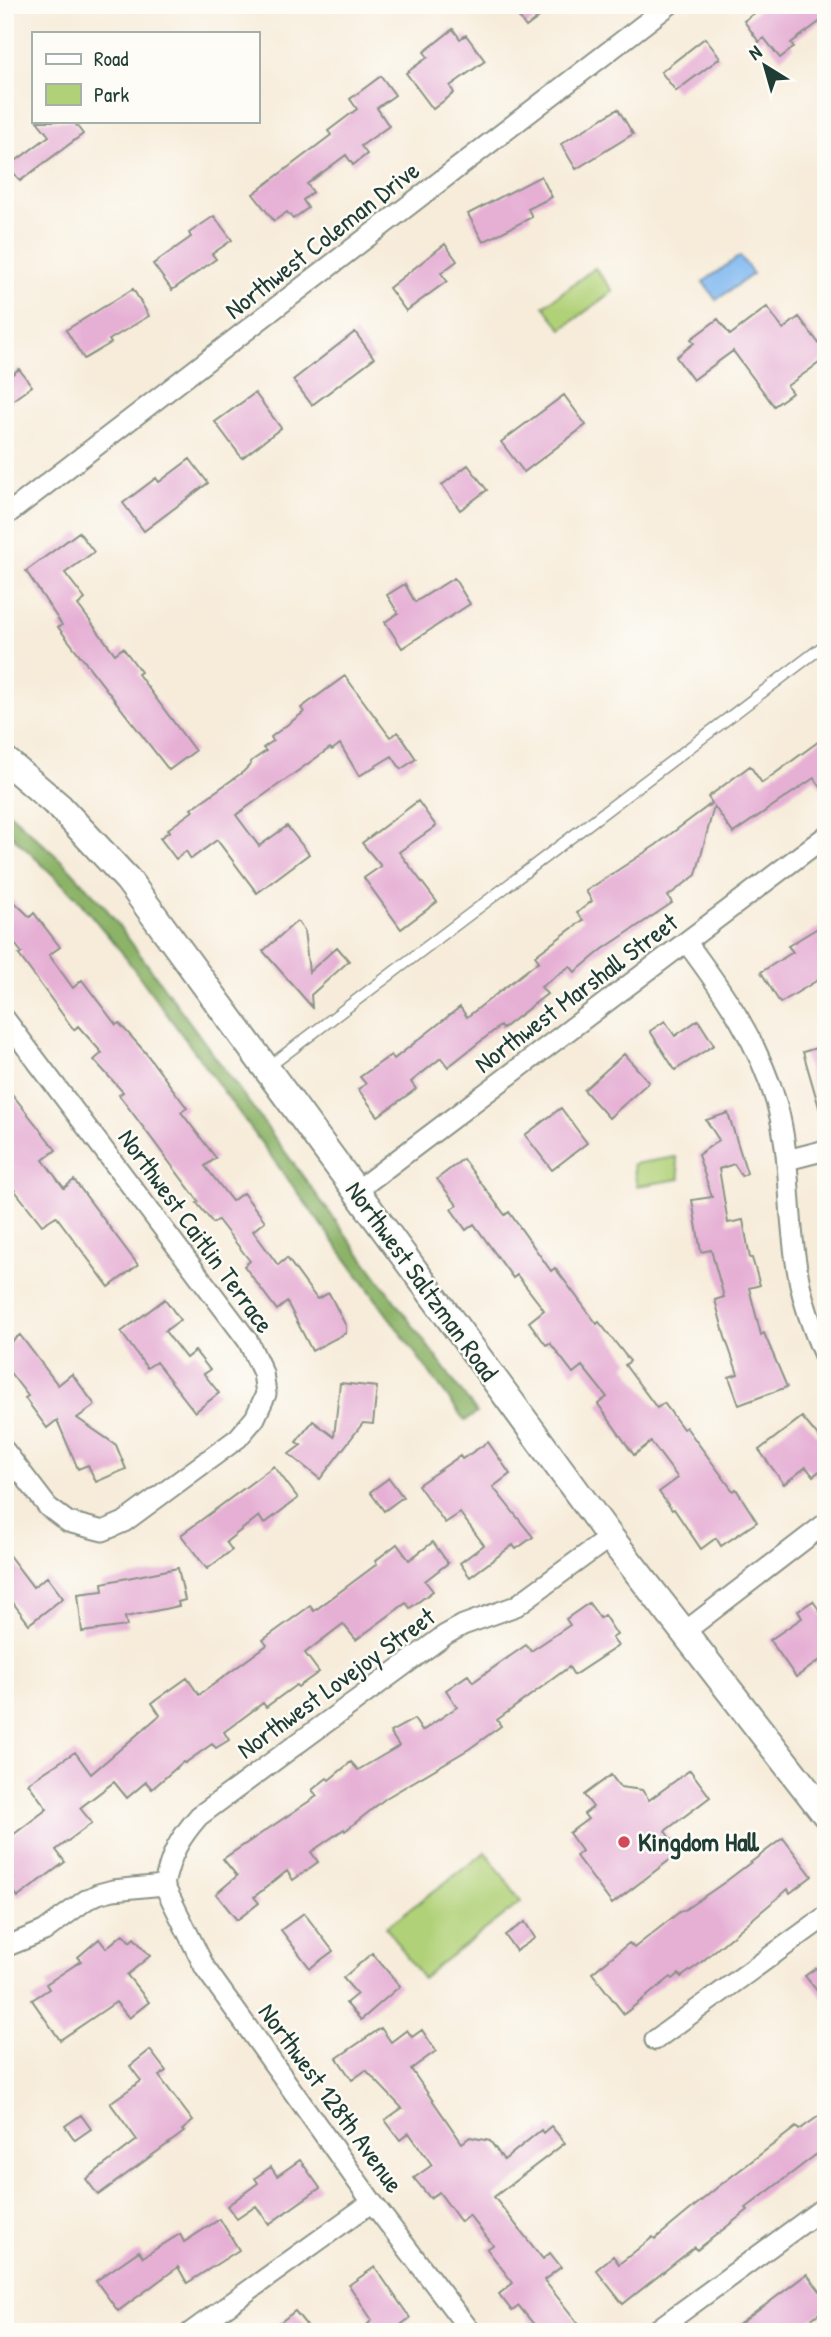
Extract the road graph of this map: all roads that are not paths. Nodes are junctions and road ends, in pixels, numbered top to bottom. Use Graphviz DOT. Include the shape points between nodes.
graph roads {
  1 [pos="669,5"];
  2 [pos="5,516"];
  3 [pos="826,644"];
  4 [pos="5,760"];
  5 [pos="826,836"];
  6 [pos="687,943"];
  7 [pos="5,1019"];
  8 [pos="267,1068"];
  9 [pos="826,1150"];
  10 [pos="787,1160"];
  11 [pos="356,1191"];
  12 [pos="826,1360"];
  13 [pos="5,1451"];
  14 [pos="826,1523"];
  15 [pos="610,1536"];
  16 [pos="683,1633"];
  17 [pos="826,1815"];
  18 [pos="164,1885"];
  19 [pos="826,1916"];
  20 [pos="5,1947"];
  21 [pos="655,2039"];
  22 [pos="372,2202"];
  23 [pos="826,2206"];
  24 [pos="191,2332"];
  25 [pos="471,2332"];
  26 [pos="654,2332"];
  1 -- 2 [label="street, Northwest Coleman Drive"];
  3 -- 8 [label="lane"];
  4 -- 8 [label="main road, Northwest Saltzman Road" via="68,815 128,880"];
  5 -- 6 [label="street, Northwest Marshall Street"];
  6 -- 10 [label="street" via="747,1028 778,1107"];
  6 -- 11 [label="street, Northwest Marshall Street"];
  7 -- 13 [label="street, Northwest Caitlin Terrace" via="248,1341 263,1373 266,1394 255,1418 238,1438 124,1522 103,1531 68,1522 48,1507"];
  8 -- 11 [label="main road, Northwest Saltzman Road"];
  9 -- 10 [label="street"];
  10 -- 12 [label="street" via="798,1275"];
  11 -- 15 [label="main road, Northwest Saltzman Road"];
  14 -- 16 [label="street"];
  15 -- 16 [label="main road, Northwest Saltzman Road"];
  15 -- 18 [label="street, Northwest Lovejoy Street" via="516,1606 445,1635 199,1816 172,1851"];
  16 -- 17 [label="main road, Northwest Saltzman Road"];
  18 -- 20 [label="street" via="99,1894 44,1931"];
  18 -- 22 [label="street, Northwest 128th Avenue" via="205,1968"];
  19 -- 21 [label="street"];
  22 -- 24 [label="street"];
  22 -- 25 [label="street, Northwest 128th Avenue"];
  23 -- 26 [label="street"];
}
